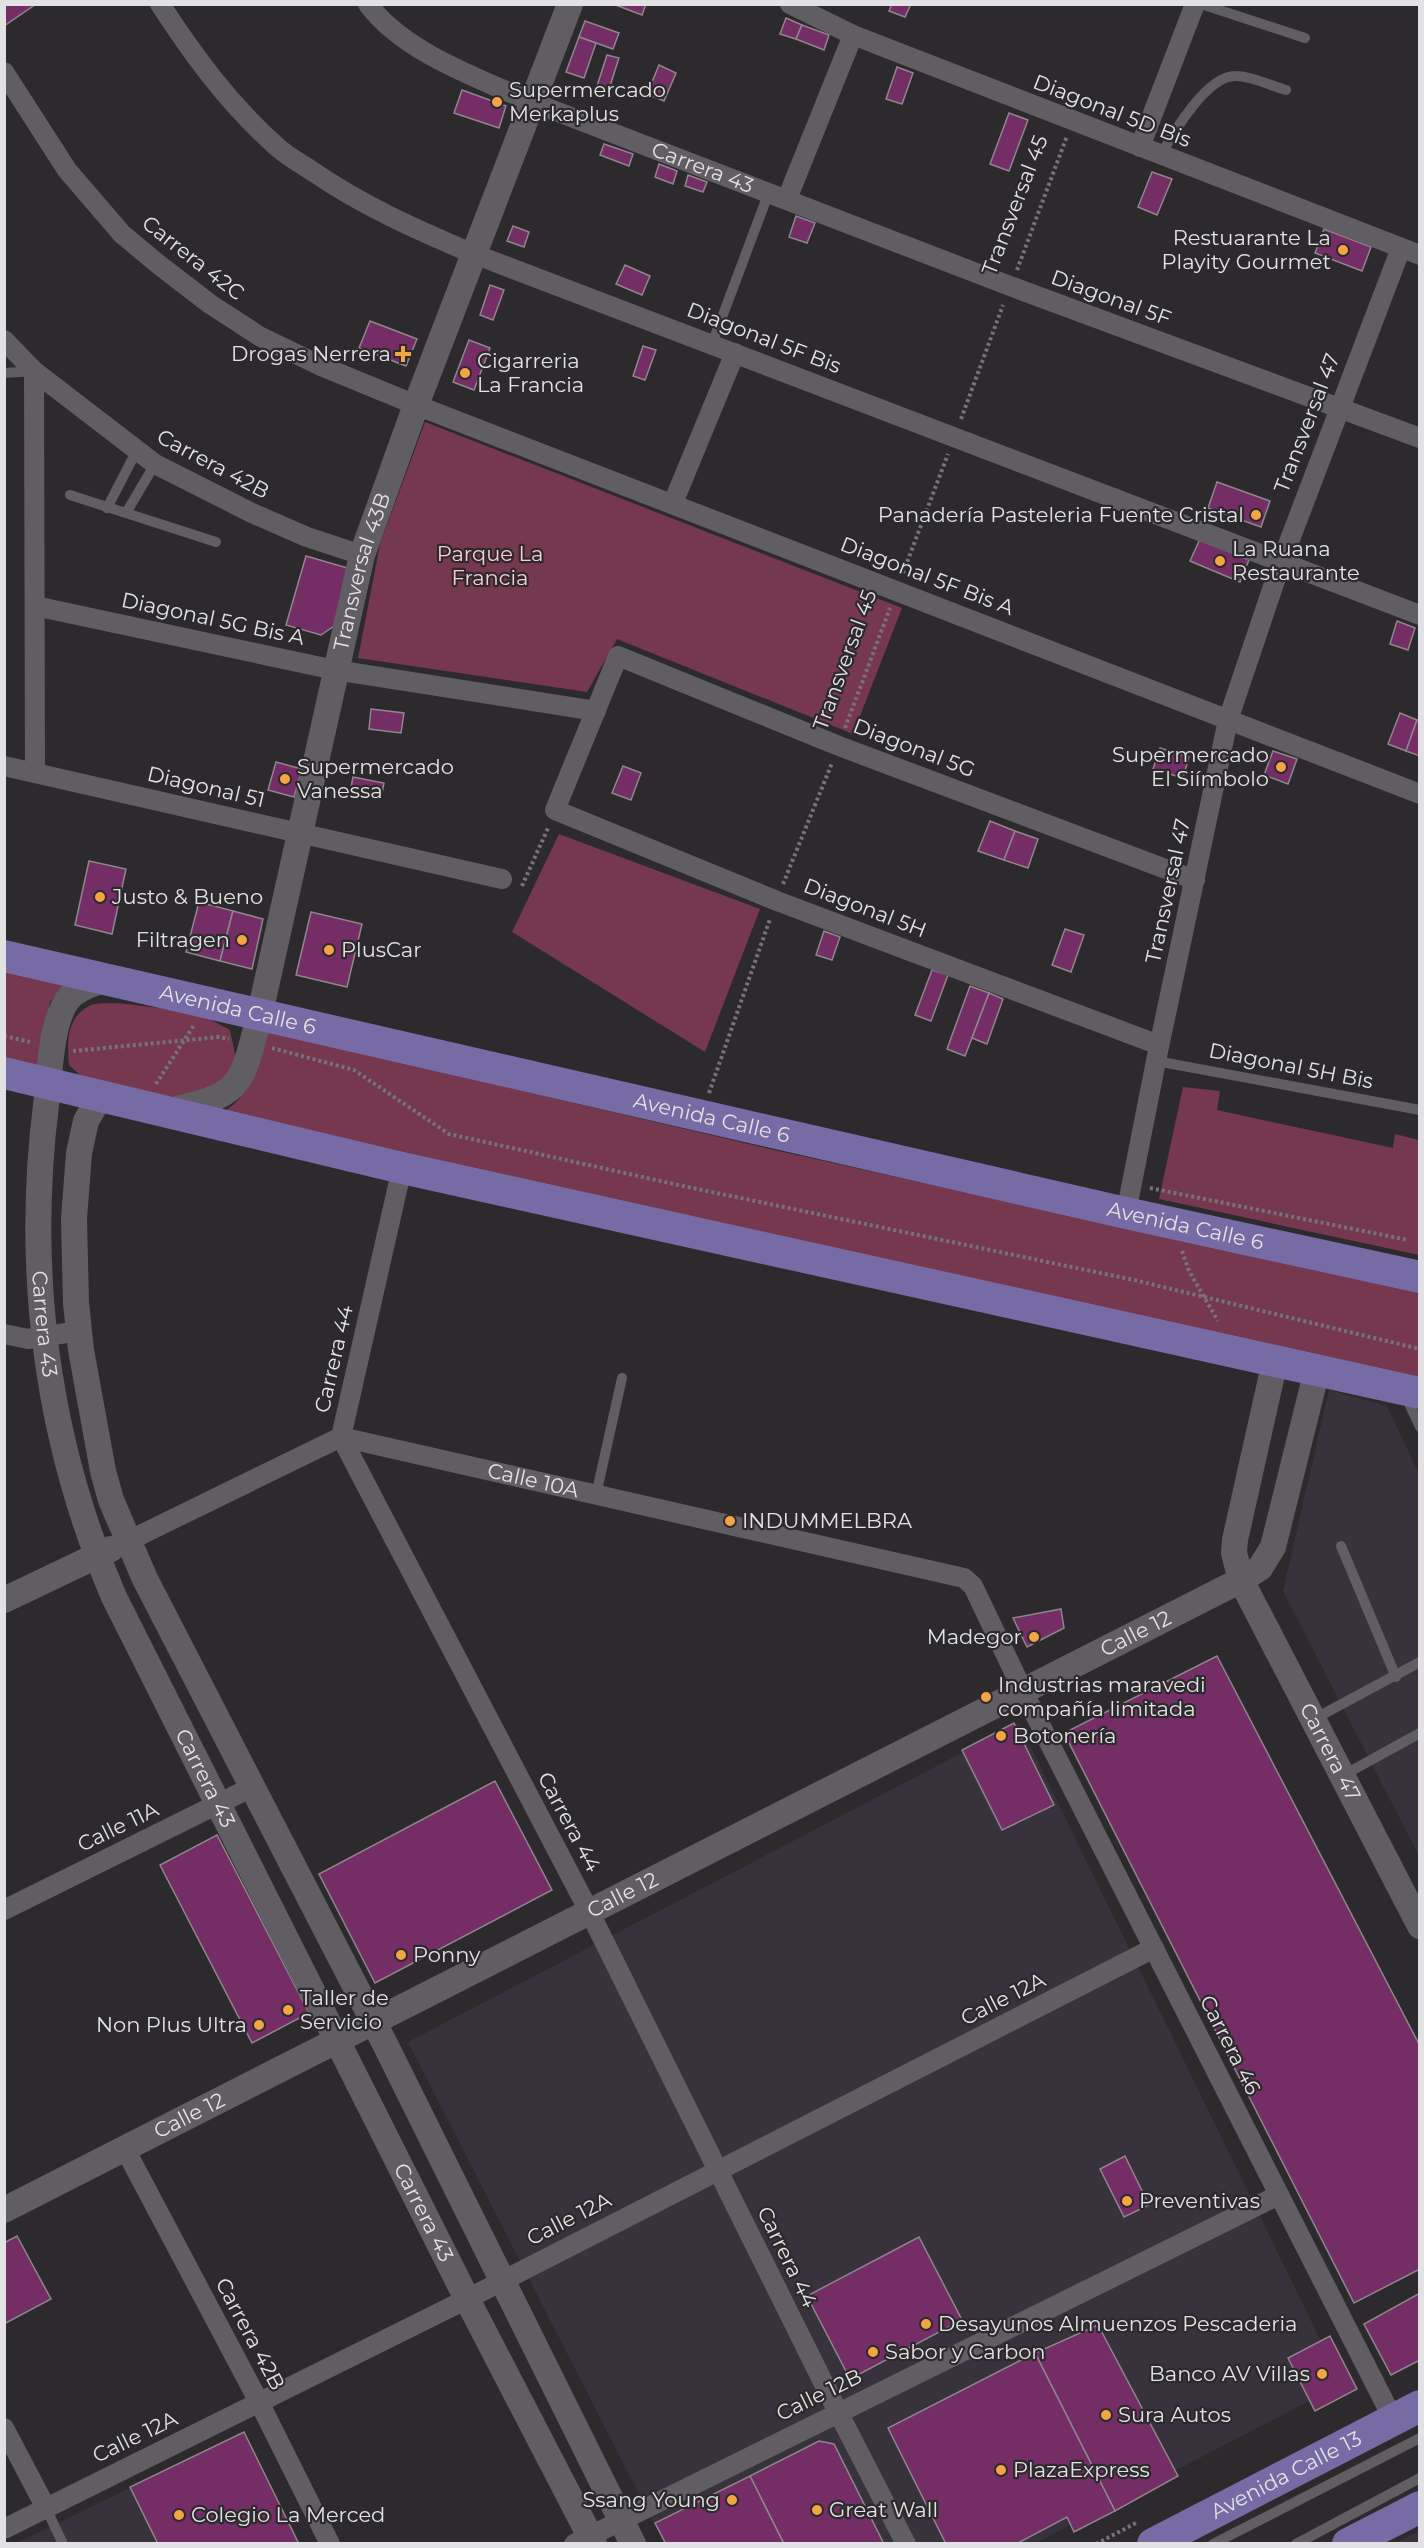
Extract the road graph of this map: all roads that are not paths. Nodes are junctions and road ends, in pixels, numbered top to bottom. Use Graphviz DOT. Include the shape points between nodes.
graph roads {
  1 [pos="160,4"];
  2 [pos="368,4"];
  3 [pos="570,4"];
  4 [pos="790,4"];
  5 [pos="1195,4"];
  6 [pos="1201,4"];
  7 [pos="853,35"];
  8 [pos="1305,39"];
  9 [pos="4,72"];
  10 [pos="1286,90"];
  11 [pos="532,102"];
  12 [pos="1140,147"];
  13 [pos="1161,155"];
  14 [pos="778,195"];
  15 [pos="1401,248"];
  16 [pos="474,254"];
  17 [pos="1419,255"];
  18 [pos="4,340"];
  19 [pos="712,344"];
  20 [pos="735,352"];
  21 [pos="34,371"];
  22 [pos="4,373"];
  23 [pos="416,405"];
  24 [pos="1338,407"];
  25 [pos="1419,438"];
  26 [pos="137,450"];
  27 [pos="155,464"];
  28 [pos="70,495"];
  29 [pos="673,503"];
  30 [pos="107,507"];
  31 [pos="126,513"];
  32 [pos="216,542"];
  33 [pos="362,555"];
  34 [pos="1281,563"];
  35 [pos="35,606"];
  36 [pos="1419,615"];
  37 [pos="335,670"];
  38 [pos="596,711"];
  39 [pos="1228,720"];
  40 [pos="4,766"];
  41 [pos="35,772"];
  42 [pos="1419,794"];
  43 [pos="299,832"];
  44 [pos="502,879"];
  45 [pos="1195,880"];
  46 [pos="4,956"];
  47 [pos="108,979"];
  48 [pos="260,1013"];
  49 [pos="1157,1053"];
  50 [pos="4,1072"];
  51 [pos="49,1082"];
  52 [pos="101,1095"];
  53 [pos="154,1108"];
  54 [pos="1419,1110"];
  55 [pos="402,1168"];
  56 [pos="1129,1198"];
  57 [pos="1419,1277"];
  58 [pos="79,1331"];
  59 [pos="4,1334"];
  60 [pos="43,1337"];
  61 [pos="1275,1361"];
  62 [pos="1317,1370"];
  63 [pos="622,1378"];
  64 [pos="1411,1391"];
  65 [pos="1419,1427"];
  66 [pos="341,1437"];
  67 [pos="596,1495"];
  68 [pos="128,1541"];
  69 [pos="1341,1546"];
  70 [pos="96,1556"];
  71 [pos="1241,1580"];
  72 [pos="4,1600"];
  73 [pos="1419,1662"];
  74 [pos="1396,1677"];
  75 [pos="1023,1691"];
  76 [pos="1313,1719"];
  77 [pos="1419,1733"];
  78 [pos="1342,1776"];
  79 [pos="252,1787"];
  80 [pos="218,1804"];
  81 [pos="6,1906"];
  82 [pos="590,1913"];
  83 [pos="1419,1926"];
  84 [pos="1154,1948"];
  85 [pos="374,2023"];
  86 [pos="338,2041"];
  87 [pos="125,2149"];
  88 [pos="717,2170"];
  89 [pos="1279,2195"];
  90 [pos="4,2210"];
  91 [pos="501,2282"];
  92 [pos="466,2299"];
  93 [pos="259,2402"];
  94 [pos="838,2412"];
  95 [pos="1408,2416"];
  96 [pos="4,2428"];
  97 [pos="1419,2438"];
  98 [pos="1419,2478"];
  99 [pos="1419,2506"];
  100 [pos="46,2508"];
  101 [pos="621,2520"];
  102 [pos="4,2529"];
  103 [pos="586,2541"];
  104 [pos="63,2544"];
  105 [pos="330,2544"];
  106 [pos="633,2544"];
  107 [pos="906,2544"];
  108 [pos="1153,2544"];
  109 [pos="1213,2544"];
  110 [pos="1296,2544"];
  111 [pos="1348,2544"];
  1 -- 16 [label="street, Diagonal 5F Bis" via="226,96 276,147 397,222"];
  2 -- 11 [label="street, Carrera 43" via="398,34 463,72"];
  3 -- 11 [label="street, Transversal 43B"];
  4 -- 7 [label="street, Diagonal 5D Bis"];
  5 -- 12 [label="street"];
  6 -- 8 [label="lane"];
  7 -- 12 [label="street, Diagonal 5D Bis"];
  7 -- 14 [label="street"];
  9 -- 23 [label="street, Carrera 42C" via="67,170 122,234 158,264 259,336"];
  10 -- 13 [label="lane" via="1236,76 1221,79 1180,122"];
  11 -- 14 [label="street, Carrera 43"];
  11 -- 16 [label="street, Transversal 43B"];
  12 -- 13 [label="street, Diagonal 5D Bis"];
  13 -- 15 [label="street, Diagonal 5D Bis"];
  14 -- 19 [label="lane"];
  14 -- 24 [label="street, Diagonal 5F"];
  15 -- 17 [label="street, Diagonal 5D Bis"];
  15 -- 24 [label="street, Transversal 47"];
  16 -- 19 [label="street, Diagonal 5F Bis"];
  16 -- 23 [label="street, Transversal 43B"];
  18 -- 21 [label="street, Carrera 42B"];
  19 -- 20 [label="street, Diagonal 5F Bis"];
  20 -- 29 [label="street"];
  20 -- 34 [label="street, Diagonal 5F Bis"];
  21 -- 22 [label="lane"];
  21 -- 26 [label="street, Carrera 42B"];
  21 -- 35 [label="street"];
  23 -- 29 [label="street, Diagonal 5F Bis A"];
  23 -- 33 [label="street, Transversal 43B"];
  24 -- 25 [label="street, Diagonal 5F"];
  24 -- 34 [label="street, Transversal 47"];
  26 -- 27 [label="street, Carrera 42B"];
  26 -- 30 [label="lane"];
  27 -- 31 [label="lane"];
  27 -- 33 [label="street, Carrera 42B" via="252,513"];
  28 -- 30 [label="lane"];
  29 -- 39 [label="street, Diagonal 5F Bis A"];
  30 -- 31 [label="lane"];
  31 -- 32 [label="lane"];
  33 -- 37 [label="street, Transversal 43B"];
  34 -- 36 [label="street, Diagonal 5F Bis"];
  34 -- 39 [label="street, Transversal 47"];
  35 -- 37 [label="street, Diagonal 5G Bis A"];
  35 -- 41 [label="street"];
  37 -- 38 [label="street, Diagonal 5G Bis A"];
  37 -- 43 [label="street, Transversal 43B"];
  38 -- 45 [label="street, Diagonal 5G" via="618,656 838,746"];
  38 -- 49 [label="street, Diagonal 5H" via="555,810"];
  39 -- 42 [label="street, Diagonal 5F Bis A"];
  39 -- 45 [label="street, Transversal 47"];
  40 -- 41 [label="street, Diagonal 51"];
  41 -- 43 [label="street, Diagonal 51"];
  43 -- 44 [label="street, Diagonal 51"];
  43 -- 48 [label="street, Transversal 43B"];
  45 -- 49 [label="street, Transversal 47"];
  46 -- 47 [label="main road, Avenida Calle 6"];
  47 -- 48 [label="main road, Avenida Calle 6"];
  47 -- 51 [label="street, Carrera 43" via="80,990 65,1003 57,1023"];
  48 -- 53 [label="street, Transversal 43B" via="247,1060 234,1087 210,1101"];
  48 -- 56 [label="main road, Avenida Calle 6" via="701,1115"];
  49 -- 54 [label="lane, Diagonal 5H Bis"];
  49 -- 56 [label="street, Transversal 47"];
  50 -- 51 [label="main road"];
  51 -- 52 [label="main road"];
  51 -- 60 [label="street, Carrera 43" via="38,1182"];
  52 -- 53 [label="main road"];
  52 -- 58 [label="street, Carrera 43" via="86,1121 78,1163 74,1267"];
  53 -- 55 [label="main road"];
  55 -- 61 [label="main road"];
  55 -- 66 [label="street, Carrera 44"];
  56 -- 57 [label="main road, Avenida Calle 6" via="1171,1222"];
  58 -- 60 [label="street"];
  58 -- 68 [label="street, Carrera 43" via="103,1471"];
  59 -- 60 [label="street" via="28,1339"];
  60 -- 70 [label="street, Carrera 43" via="63,1441"];
  61 -- 62 [label="main road"];
  61 -- 71 [label="street, Carrera 47" via="1235,1540"];
  62 -- 64 [label="main road"];
  62 -- 71 [label="street" via="1273,1547 1260,1568"];
  63 -- 67 [label="lane"];
  64 -- 65 [label="lane"];
  66 -- 67 [label="street, Calle 10A"];
  66 -- 68 [label="street"];
  66 -- 82 [label="street, Carrera 44"];
  67 -- 75 [label="street, Calle 10A" via="964,1578 973,1586"];
  68 -- 70 [label="street"];
  68 -- 79 [label="street, Carrera 43"];
  69 -- 74 [label="lane"];
  70 -- 72 [label="street"];
  70 -- 80 [label="street, Carrera 43"];
  71 -- 75 [label="street, Calle 12"];
  71 -- 76 [label="street, Carrera 47"];
  73 -- 74 [label="lane"];
  74 -- 76 [label="lane"];
  75 -- 82 [label="street, Calle 12"];
  75 -- 84 [label="street, Carrera 46"];
  76 -- 78 [label="street, Carrera 47"];
  77 -- 78 [label="lane"];
  78 -- 83 [label="street, Carrera 47"];
  79 -- 80 [label="street, Calle 11A"];
  79 -- 85 [label="street, Carrera 43"];
  80 -- 81 [label="street, Calle 11A"];
  80 -- 86 [label="street, Carrera 43"];
  82 -- 85 [label="street, Calle 12"];
  82 -- 88 [label="street, Carrera 44"];
  84 -- 88 [label="street, Calle 12A"];
  84 -- 89 [label="street, Carrera 46"];
  85 -- 86 [label="street, Calle 12"];
  85 -- 91 [label="street, Carrera 43"];
  86 -- 87 [label="street, Calle 12"];
  86 -- 92 [label="street, Carrera 43"];
  87 -- 90 [label="street, Calle 12"];
  87 -- 93 [label="street, Carrera 42B"];
  88 -- 91 [label="street, Calle 12A"];
  88 -- 94 [label="street, Carrera 44"];
  89 -- 94 [label="street, Calle 12B"];
  89 -- 95 [label="street, Carrera 46"];
  91 -- 92 [label="street, Calle 12A"];
  91 -- 101 [label="street, Carrera 43"];
  92 -- 93 [label="street, Calle 12A"];
  92 -- 103 [label="street, Carrera 43"];
  93 -- 100 [label="street, Calle 12A"];
  93 -- 105 [label="street, Carrera 42B"];
  94 -- 101 [label="street, Calle 12B"];
  94 -- 107 [label="street, Carrera 44"];
  95 -- 108 [label="main road, Avenida Calle 13"];
  96 -- 100 [label="street"];
  97 -- 109 [label="lane"];
  98 -- 110 [label="lane"];
  99 -- 111 [label="main road"];
  100 -- 102 [label="street, Calle 12A"];
  100 -- 104 [label="lane"];
  101 -- 103 [label="street, Calle 12B"];
  101 -- 106 [label="street, Carrera 43"];
}
